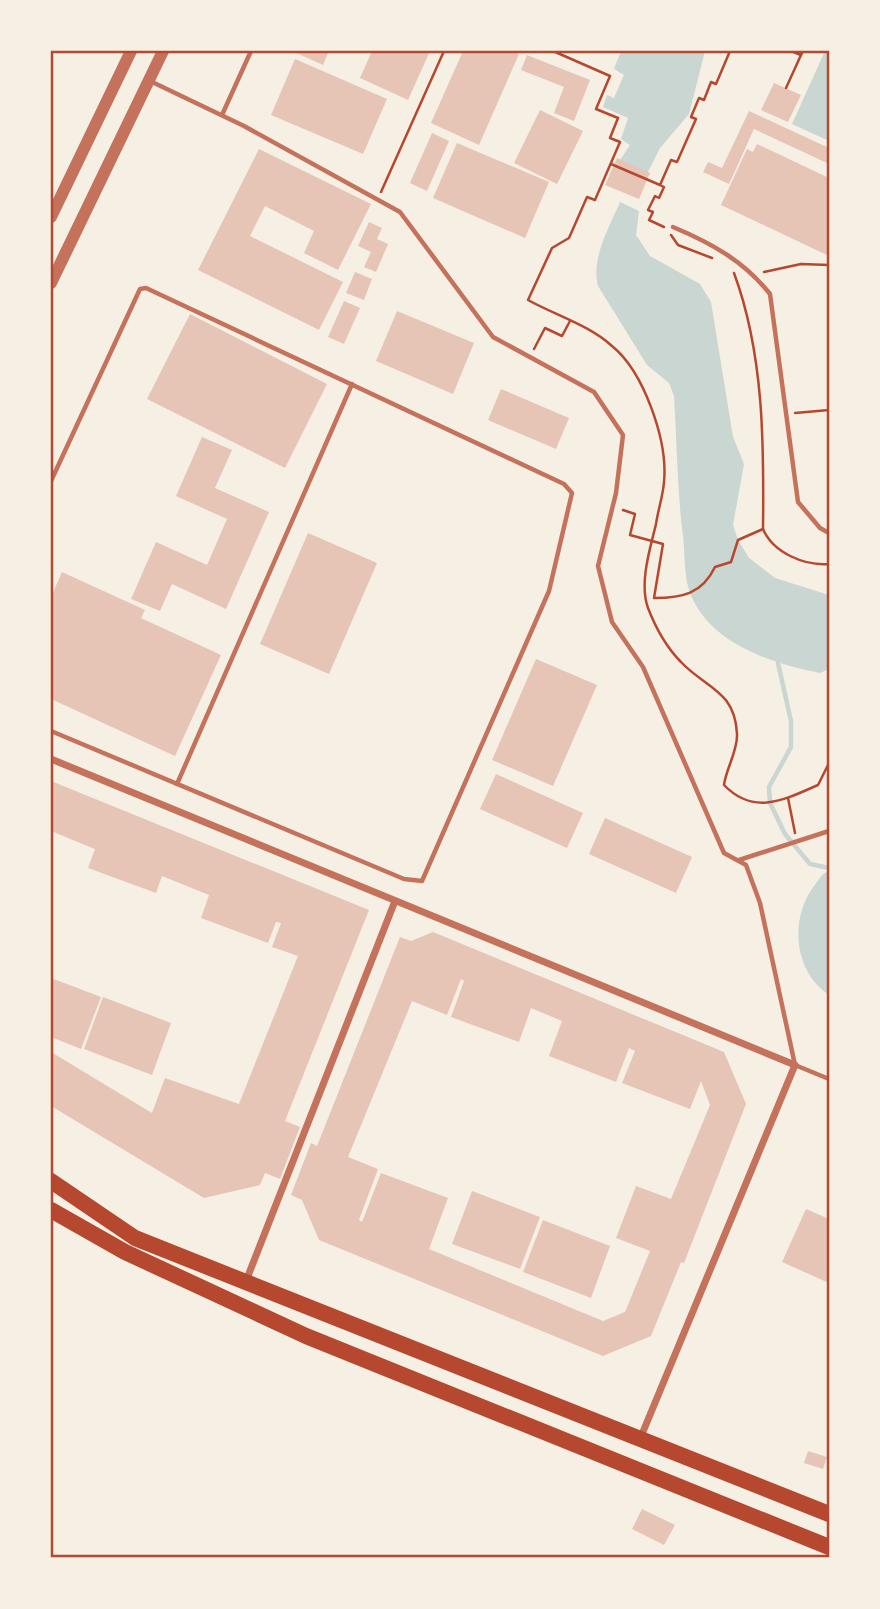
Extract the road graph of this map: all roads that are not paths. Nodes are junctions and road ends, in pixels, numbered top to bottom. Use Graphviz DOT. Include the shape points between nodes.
graph roads {
  1 [pos="131,51"];
  2 [pos="163,51"];
  3 [pos="251,51"];
  4 [pos="149,80"];
  5 [pos="222,116"];
  6 [pos="51,217"];
  7 [pos="673,227"];
  8 [pos="51,284"];
  9 [pos="352,384"];
  10 [pos="51,479"];
  11 [pos="829,533"];
  12 [pos="51,731"];
  13 [pos="51,759"];
  14 [pos="177,784"];
  15 [pos="829,831"];
  16 [pos="738,860"];
  17 [pos="395,901"];
  18 [pos="795,1065"];
  19 [pos="829,1079"];
  20 [pos="51,1181"];
  21 [pos="51,1210"];
  22 [pos="246,1282"];
  23 [pos="640,1439"];
  24 [pos="829,1514"];
  25 [pos="829,1547"];
  1 -- 6 [label="street"];
  2 -- 4 [label="street"];
  3 -- 5 [label="lane"];
  4 -- 5 [label="lane"];
  4 -- 8 [label="street"];
  5 -- 16 [label="lane" via="400,212 493,337 594,392 623,435 613,508 598,566 612,622 643,667 724,853"];
  7 -- 11 [label="lane" via="728,254 770,294 798,502"];
  9 -- 10 [label="lane" via="140,289"];
  9 -- 14 [label="lane"];
  9 -- 14 [label="lane" via="564,484 572,493 549,591 422,881 404,879"];
  12 -- 14 [label="lane"];
  13 -- 17 [label="street"];
  15 -- 16 [label="lane"];
  16 -- 18 [label="lane" via="746,865 760,903"];
  17 -- 18 [label="street"];
  17 -- 22 [label="street"];
  18 -- 19 [label="lane"];
  18 -- 23 [label="street"];
  20 -- 22 [label="highway" via="135,1238"];
  21 -- 25 [label="highway" via="95,1237 306,1336"];
  22 -- 23 [label="highway"];
  23 -- 24 [label="highway"];
}
